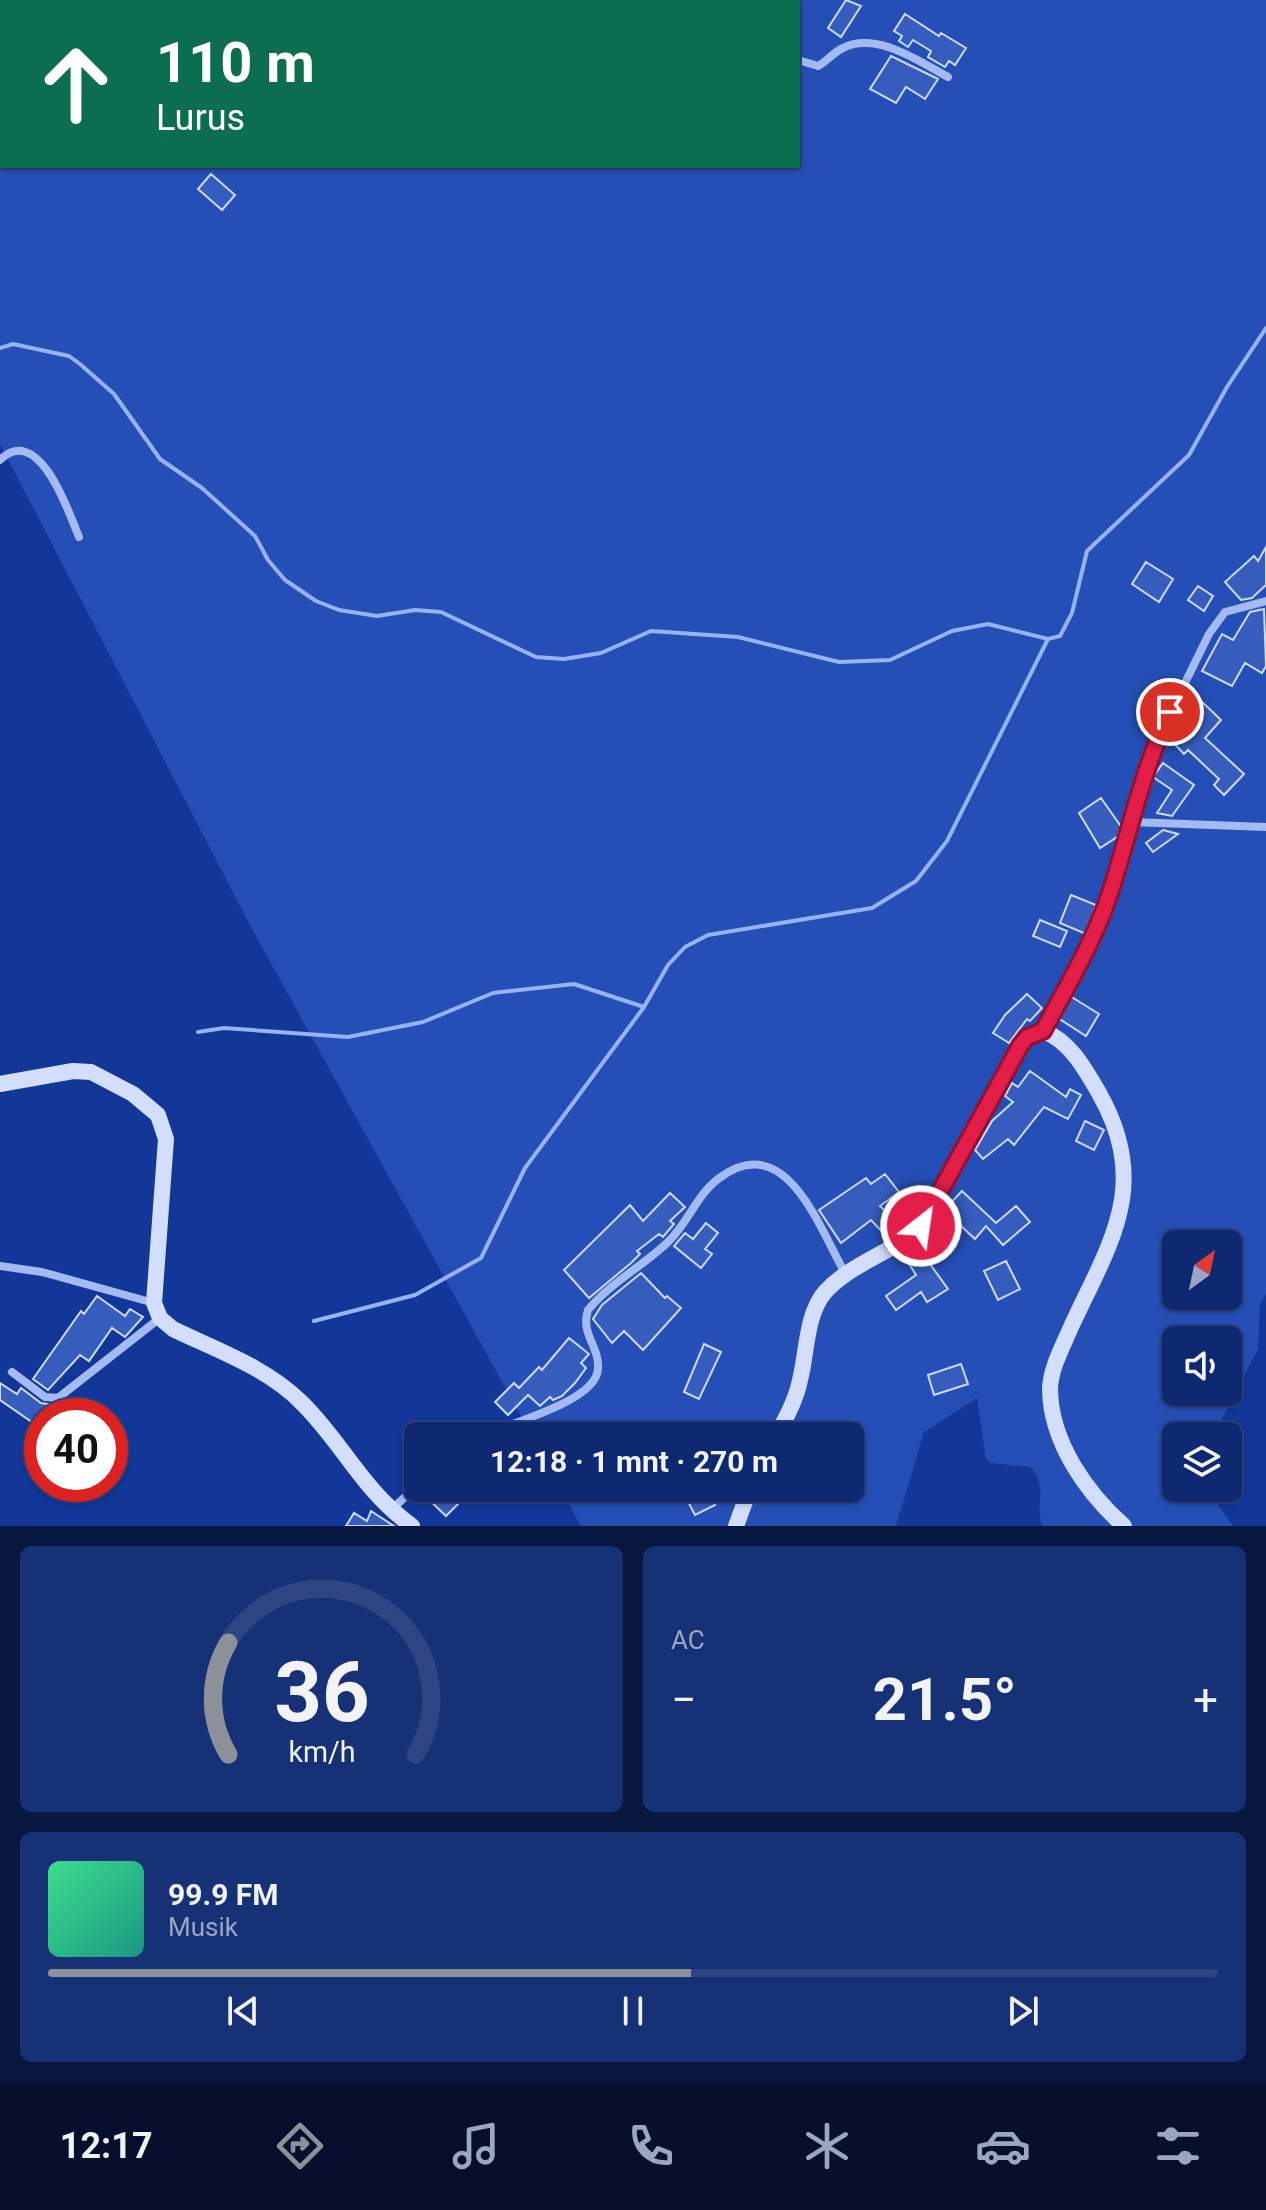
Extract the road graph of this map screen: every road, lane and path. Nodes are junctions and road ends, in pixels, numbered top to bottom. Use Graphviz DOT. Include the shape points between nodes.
graph roads {
  1 [pos="800,61"];
  2 [pos="948,77"];
  3 [pos="0,460"];
  4 [pos="79,537"];
  5 [pos="1266,601"];
  6 [pos="1131,822"];
  7 [pos="1266,827"];
  8 [pos="1043,1031"];
  9 [pos="0,1084"];
  10 [pos="0,1266"];
  11 [pos="846,1275"];
  12 [pos="157,1310"];
  13 [pos="12,1372"];
  14 [pos="518,1422"];
  15 [pos="782,1422"];
  16 [pos="404,1498"];
  17 [pos="745,1502"];
  18 [pos="390,1511"];
  19 [pos="412,1526"];
  20 [pos="736,1526"];
  21 [pos="1124,1526"];
  1 -- 2 [label="street" via="818,66 845,47 878,46 905,53"];
  3 -- 4 [label="street" via="18,452 49,469"];
  5 -- 6 [label="street" via="1237,607 1217,621 1158,738"];
  6 -- 7 [label="street"];
  6 -- 8 [label="street" via="1098,926"];
  8 -- 11 [label="street" via="1020,1046 921,1226 905,1242"];
  8 -- 21 [label="street" via="1076,1058 1121,1140 1123,1198 1113,1237 1062,1346 1050,1389 1053,1414 1073,1465 1090,1493"];
  9 -- 12 [label="street" via="91,1072 133,1094 158,1115 166,1139"];
  10 -- 12 [label="street" via="42,1272"];
  11 -- 14 [label="street" via="789,1177 766,1164 729,1172 716,1180 668,1241 588,1310 584,1321 596,1377 567,1402"];
  11 -- 15 [label="street" via="824,1293 813,1316 800,1382"];
  12 -- 13 [label="street" via="58,1398 45,1397"];
  12 -- 18 [label="street" via="173,1329 264,1374 299,1399"];
  16 -- 18 [label="street"];
  17 -- 20 [label="street"];
  18 -- 19 [label="street"];
}
